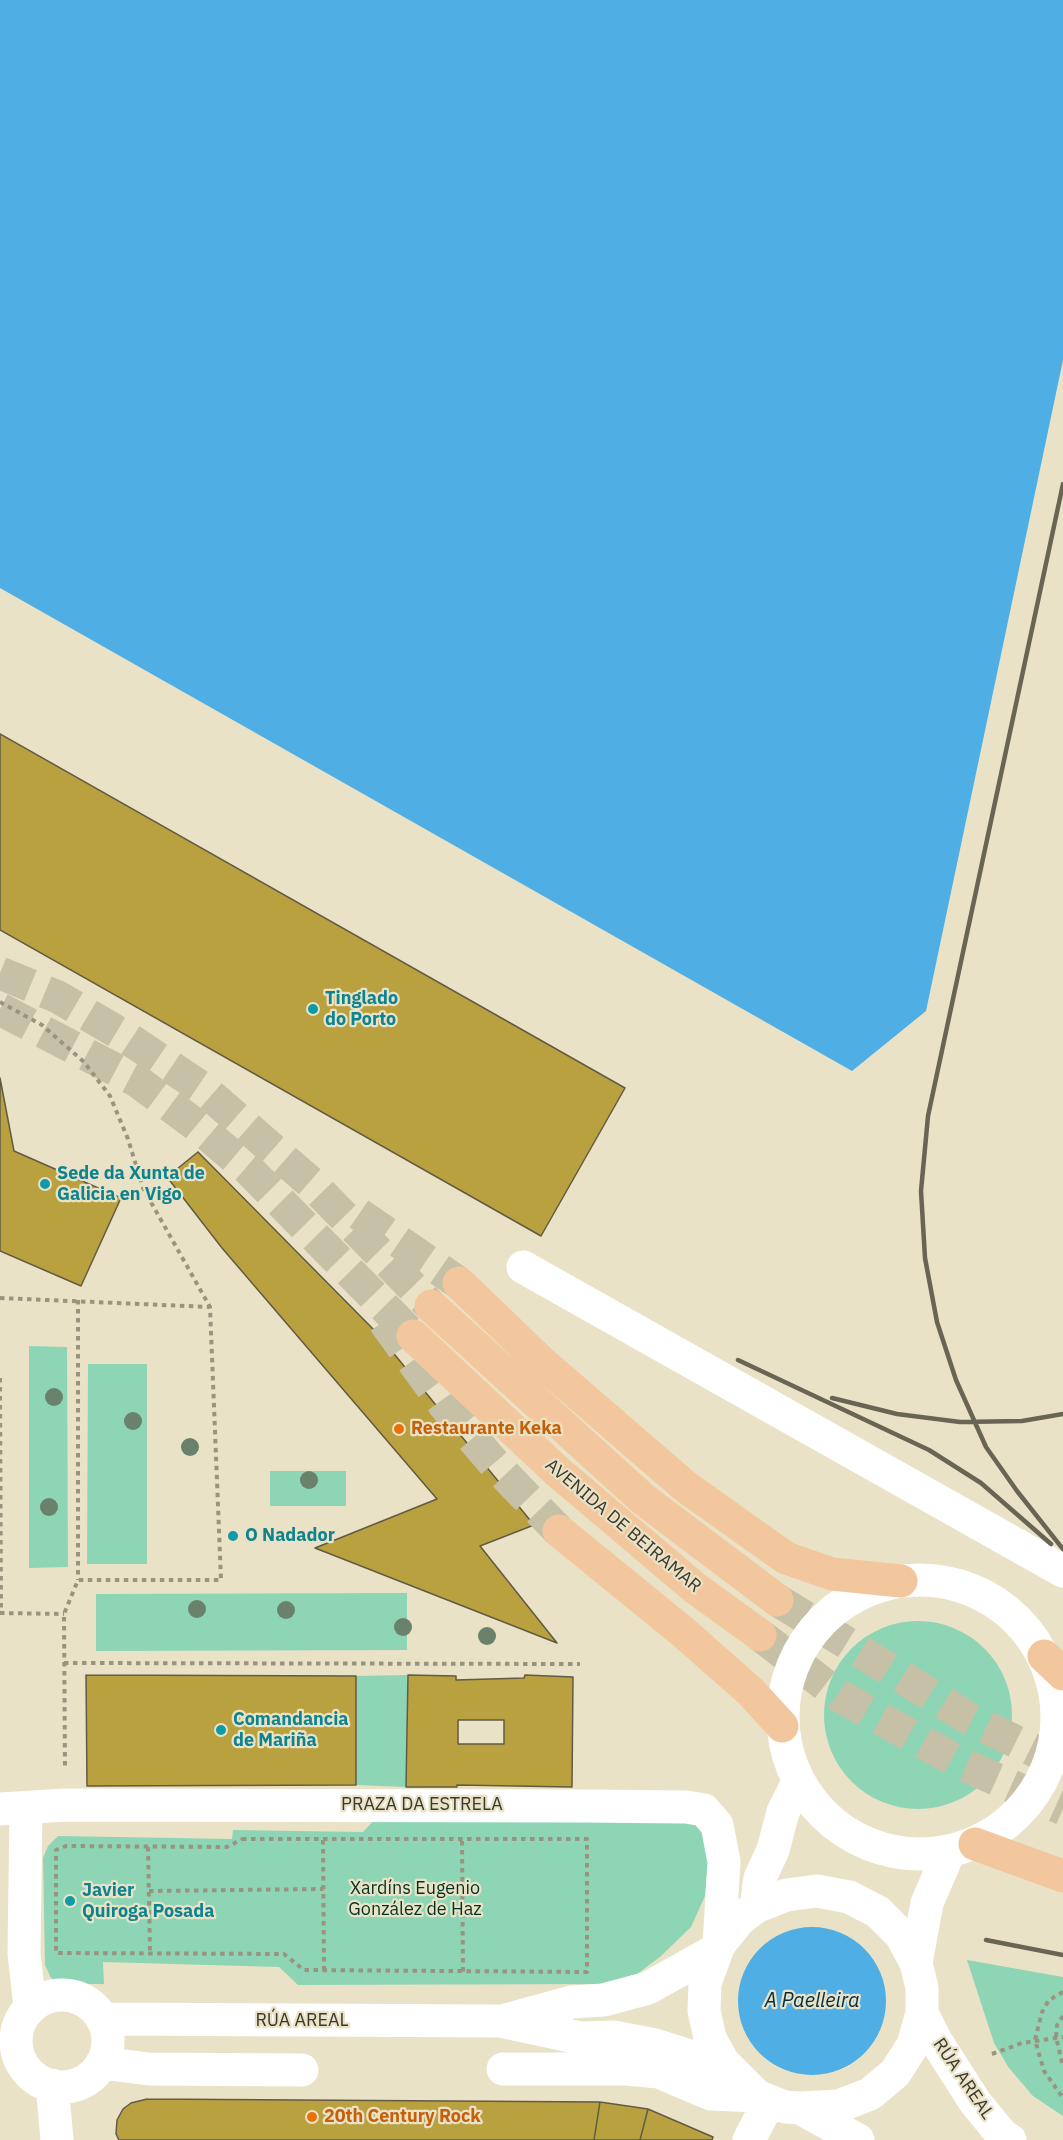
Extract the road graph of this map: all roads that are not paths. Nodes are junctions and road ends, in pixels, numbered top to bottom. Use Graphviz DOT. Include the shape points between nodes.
graph roads {
  1 [pos="524,1267"];
  2 [pos="459,1283"];
  3 [pos="432,1306"];
  4 [pos="413,1336"];
  5 [pos="559,1531"];
  6 [pos="1063,1571"];
  7 [pos="901,1581"];
  8 [pos="777,1600"];
  9 [pos="760,1635"];
  10 [pos="1054,1665"];
  11 [pos="782,1726"];
  12 [pos="798,1782"];
  13 [pos="13,1808"];
  14 [pos="962,1848"];
  15 [pos="1063,1876"];
  16 [pos="756,1907"];
  17 [pos="717,1948"];
  18 [pos="916,1963"];
  19 [pos="922,2013"];
  20 [pos="102,2019"];
  21 [pos="501,2021"];
  22 [pos="15,2023"];
  23 [pos="102,2063"];
  24 [pos="503,2068"];
  25 [pos="728,2068"];
  26 [pos="302,2070"];
  27 [pos="52,2085"];
  28 [pos="777,2103"];
  29 [pos="57,2140"];
  30 [pos="749,2140"];
  31 [pos="858,2140"];
  32 [pos="1010,2140"];
  1 -- 6 [label="street"];
  2 -- 7 [label="main road" via="540,1361 686,1487 786,1558 832,1574"];
  3 -- 8 [label="main road, AVENIDA DE BEIRAMAR" via="643,1499"];
  4 -- 9 [label="main road, AVENIDA DE BEIRAMAR" via="558,1472 695,1588"];
  5 -- 11 [label="main road" via="683,1632 751,1692"];
  7 -- 10 [label="street" via="944,1582 985,1596 1019,1621"];
  7 -- 11 [label="street" via="862,1592 827,1616 801,1647 786,1686"];
  10 -- 14 [label="street" via="1056,1743 1041,1785 1012,1820"];
  11 -- 12 [label="street" via="787,1755"];
  12 -- 14 [label="street" via="825,1817 862,1842 904,1854"];
  12 -- 16 [label="street" via="760,1878"];
  13 -- 17 [label="street, PRAZA DA ESTRELA" via="556,1806 704,1810 717,1825 724,1862"];
  13 -- 22 [label="street" via="24,1953"];
  14 -- 15 [label="main road"];
  14 -- 18 [label="street" via="927,1904"];
  16 -- 17 [label="street" via="740,1919"];
  16 -- 18 [label="street" via="786,1895 817,1891 849,1897 878,1912 901,1935"];
  17 -- 21 [label="street, RÚA AREAL" via="648,1988"];
  17 -- 25 [label="street" via="705,1983 704,2011 710,2038"];
  18 -- 19 [label="street"];
  19 -- 28 [label="street" via="913,2045 895,2073 870,2094 839,2106"];
  19 -- 32 [label="street, RÚA AREAL" via="975,2102"];
  20 -- 21 [label="street, RÚA AREAL"];
  20 -- 22 [label="street" via="94,2008 69,1995 42,1999"];
  20 -- 23 [label="street" via="107,2048"];
  21 -- 25 [label="street, RÚA AREAL" via="580,2037 614,2037 655,2044"];
  22 -- 27 [label="street" via="16,2046 27,2071"];
  23 -- 26 [label="street" via="149,2069"];
  23 -- 27 [label="street" via="81,2083"];
  24 -- 28 [label="street" via="659,2072 711,2094"];
  25 -- 28 [label="street"];
  27 -- 29 [label="street"];
  28 -- 30 [label="street" via="763,2113"];
  28 -- 31 [label="street"];
}
